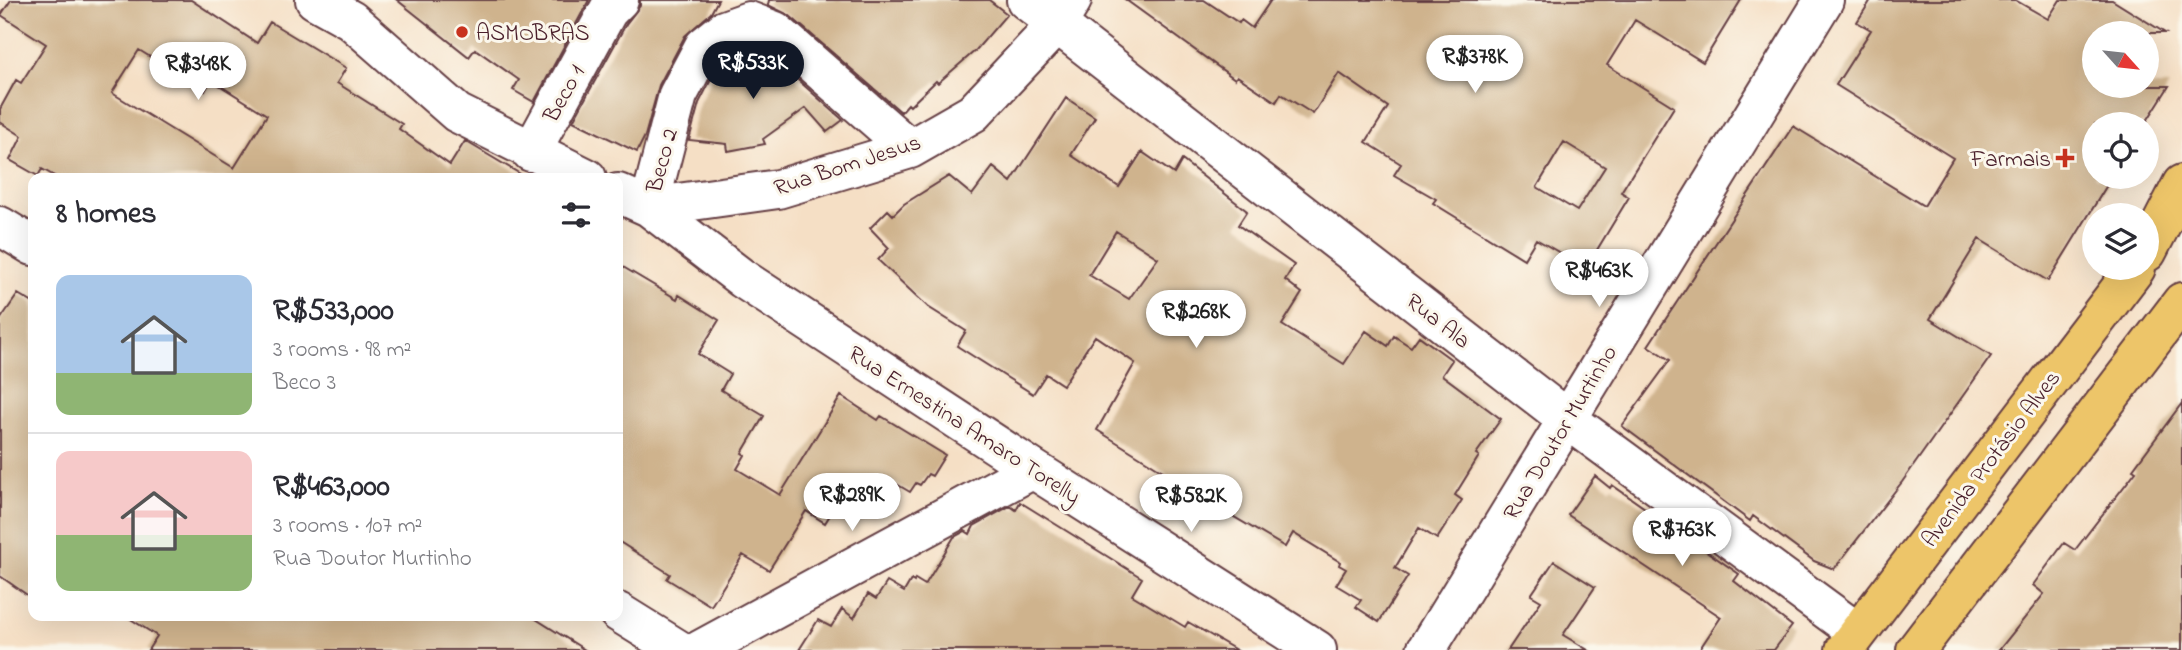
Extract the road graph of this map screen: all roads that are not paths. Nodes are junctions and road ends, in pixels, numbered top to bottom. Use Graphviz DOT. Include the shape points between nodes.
graph roads {
  1 [pos="315,0"];
  2 [pos="619,0"];
  3 [pos="1026,0"];
  4 [pos="1824,0"];
  5 [pos="357,7"];
  6 [pos="1065,12"];
  7 [pos="910,149"];
  8 [pos="531,152"];
  9 [pos="576,173"];
  10 [pos="2182,184"];
  11 [pos="633,200"];
  12 [pos="0,226"];
  13 [pos="2159,229"];
  14 [pos="28,243"];
  15 [pos="2127,280"];
  16 [pos="2182,302"];
  17 [pos="1567,419"];
  18 [pos="1033,469"];
  19 [pos="623,615"];
  20 [pos="1856,644"];
  21 [pos="1926,646"];
  22 [pos="679,650"];
  23 [pos="700,650"];
  24 [pos="1317,650"];
  25 [pos="1426,650"];
  1 -- 5 [label="street"];
  2 -- 8 [label="street, Beco 1" via="608,11"];
  3 -- 6 [label="street, Rua Ala"];
  4 -- 17 [label="street, Rua Doutor Murtinho"];
  5 -- 8 [label="street" via="457,113"];
  6 -- 7 [label="street, Rua Bom Jesus" via="972,113"];
  6 -- 17 [label="street, Rua Ala"];
  7 -- 11 [label="street, Rua Bom Jesus" via="778,190"];
  7 -- 11 [label="street, Beco 2" via="775,31 749,21 724,30 704,46"];
  8 -- 9 [label="street"];
  10 -- 13 [label="main road"];
  11 -- 18 [label="street, Rua Ernestina Amaro Torelly" via="743,279"];
  12 -- 14 [label="street"];
  15 -- 20 [label="main road, Avenida Protásio Alves"];
  16 -- 21 [label="main road"];
  17 -- 20 [label="street, Rua Ala"];
  17 -- 25 [label="street, Rua Doutor Murtinho"];
  18 -- 23 [label="street"];
  18 -- 24 [label="street, Rua Ernestina Amaro Torelly"];
  19 -- 22 [label="street"];
}
